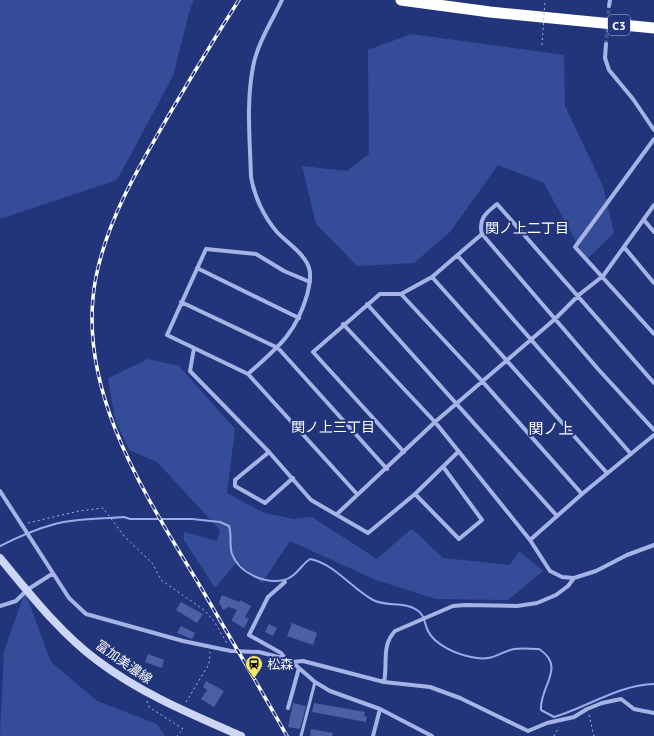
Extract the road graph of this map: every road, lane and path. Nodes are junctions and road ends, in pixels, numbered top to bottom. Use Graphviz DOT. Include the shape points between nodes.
graph roads {
  1 [pos="282,0"];
  2 [pos="401,0"];
  3 [pos="545,0"];
  4 [pos="610,0"];
  5 [pos="609,6"];
  6 [pos="584,21"];
  7 [pos="654,23"];
  8 [pos="654,28"];
  9 [pos="606,44"];
  10 [pos="542,45"];
  11 [pos="654,130"];
  12 [pos="654,139"];
  13 [pos="654,205"];
  14 [pos="644,220"];
  15 [pos="654,232"];
  16 [pos="482,234"];
  17 [pos="624,247"];
  18 [pos="458,256"];
  19 [pos="197,268"];
  20 [pos="603,276"];
  21 [pos="432,277"];
  22 [pos="310,282"];
  23 [pos="654,283"];
  24 [pos="401,294"];
  25 [pos="578,297"];
  26 [pos="181,302"];
  27 [pos="367,304"];
  28 [pos="300,318"];
  29 [pos="555,319"];
  30 [pos="344,324"];
  31 [pos="654,334"];
  32 [pos="532,339"];
  33 [pos="194,348"];
  34 [pos="278,348"];
  35 [pos="506,360"];
  36 [pos="248,374"];
  37 [pos="482,381"];
  38 [pos="654,383"];
  39 [pos="457,402"];
  40 [pos="435,422"];
  41 [pos="654,430"];
  42 [pos="654,435"];
  43 [pos="269,452"];
  44 [pos="404,452"];
  45 [pos="458,452"];
  46 [pos="631,454"];
  47 [pos="444,468"];
  48 [pos="386,469"];
  49 [pos="607,473"];
  50 [pos="293,478"];
  51 [pos="0,491"];
  52 [pos="357,494"];
  53 [pos="415,494"];
  54 [pos="582,494"];
  55 [pos="337,514"];
  56 [pos="557,516"];
  57 [pos="21,525"];
  58 [pos="530,540"];
  59 [pos="654,545"];
  60 [pos="0,558"];
  61 [pos="52,574"];
  62 [pos="574,578"];
  63 [pos="285,582"];
  64 [pos="27,590"];
  65 [pos="0,606"];
  66 [pos="210,647"];
  67 [pos="230,651"];
  68 [pos="286,659"];
  69 [pos="292,662"];
  70 [pos="299,668"];
  71 [pos="315,682"];
  72 [pos="384,682"];
  73 [pos="150,694"];
  74 [pos="288,708"];
  75 [pos="380,709"];
  76 [pos="587,709"];
  77 [pos="181,710"];
  78 [pos="654,713"];
  79 [pos="562,721"];
  80 [pos="177,736"];
  81 [pos="241,736"];
  82 [pos="301,736"];
  83 [pos="373,736"];
  84 [pos="432,736"];
  85 [pos="554,736"];
  86 [pos="594,736"];
  1 -- 22 [label="street" via="252,67 249,104 250,177 268,221 291,243 309,267"];
  2 -- 6 [label="highway, C3"];
  3 -- 10 [label="path, bridge"];
  4 -- 5 [label="street"];
  6 -- 7 [label="highway, C3"];
  6 -- 8 [label="highway, C3"];
  9 -- 11 [label="street" via="609,70"];
  12 -- 20 [label="street" via="575,247"];
  13 -- 14 [label="street"];
  14 -- 15 [label="street"];
  14 -- 17 [label="street"];
  16 -- 18 [label="street"];
  16 -- 25 [label="street" via="482,217 497,204"];
  16 -- 29 [label="street"];
  17 -- 20 [label="street"];
  17 -- 23 [label="street"];
  18 -- 21 [label="street"];
  18 -- 32 [label="street"];
  19 -- 22 [label="street" via="206,249 256,254 284,271"];
  19 -- 26 [label="street"];
  19 -- 28 [label="street"];
  20 -- 25 [label="street"];
  20 -- 31 [label="street"];
  21 -- 24 [label="street"];
  21 -- 35 [label="street"];
  22 -- 28 [label="street"];
  24 -- 27 [label="street" via="380,294"];
  24 -- 37 [label="street"];
  25 -- 29 [label="street"];
  25 -- 38 [label="street"];
  26 -- 33 [label="street" via="167,335"];
  26 -- 34 [label="street"];
  27 -- 30 [label="street"];
  27 -- 39 [label="street"];
  28 -- 34 [label="street"];
  29 -- 32 [label="street"];
  29 -- 41 [label="street"];
  30 -- 40 [label="street"];
  30 -- 44 [label="street" via="313,352"];
  32 -- 35 [label="street"];
  32 -- 46 [label="street"];
  33 -- 36 [label="street"];
  33 -- 43 [label="street" via="190,371"];
  34 -- 36 [label="street"];
  34 -- 48 [label="street"];
  35 -- 37 [label="street"];
  35 -- 49 [label="street"];
  36 -- 52 [label="street"];
  37 -- 39 [label="street"];
  37 -- 54 [label="street"];
  39 -- 40 [label="street"];
  39 -- 56 [label="street"];
  40 -- 44 [label="street"];
  40 -- 45 [label="street"];
  42 -- 46 [label="street"];
  43 -- 50 [label="street"];
  43 -- 50 [label="street" via="236,480 235,486 265,503"];
  44 -- 48 [label="street"];
  45 -- 47 [label="street"];
  45 -- 58 [label="street"];
  46 -- 49 [label="street"];
  47 -- 53 [label="street"];
  47 -- 53 [label="street" via="482,520 459,539"];
  48 -- 52 [label="street"];
  49 -- 54 [label="street"];
  50 -- 55 [label="street" via="311,500"];
  51 -- 57 [label="street"];
  52 -- 55 [label="street"];
  53 -- 55 [label="street" via="368,533"];
  54 -- 56 [label="street"];
  56 -- 58 [label="street"];
  57 -- 61 [label="street"];
  57 -- 67 [label="path" via="103,508 130,543 153,564 161,580 204,610 214,621 225,637"];
  58 -- 62 [label="street" via="550,571 562,577"];
  59 -- 62 [label="street"];
  60 -- 64 [label="main road, 富加美濃線"];
  61 -- 64 [label="street"];
  61 -- 66 [label="street" via="68,598 86,614"];
  62 -- 72 [label="street" via="556,595 537,603 500,607 453,606 395,631 388,638"];
  63 -- 68 [label="street" via="268,597 249,635 281,653"];
  64 -- 65 [label="street" via="16,601"];
  64 -- 73 [label="main road, 富加美濃線" via="54,621 97,661"];
  66 -- 67 [label="street"];
  66 -- 77 [label="path" via="209,664"];
  67 -- 68 [label="street" via="259,652"];
  68 -- 69 [label="street"];
  69 -- 70 [label="street"];
  69 -- 72 [label="street" via="303,661"];
  70 -- 71 [label="street"];
  70 -- 74 [label="street"];
  71 -- 75 [label="street" via="330,691"];
  71 -- 82 [label="lane"];
  72 -- 79 [label="street" via="430,687 460,698 528,731 547,723"];
  73 -- 77 [label="main road, 富加美濃線"];
  73 -- 80 [label="path" via="147,701 149,707 183,729"];
  75 -- 83 [label="street"];
  75 -- 84 [label="street"];
  76 -- 78 [label="street" via="621,699 634,709"];
  76 -- 79 [label="street"];
  76 -- 86 [label="path"];
  77 -- 81 [label="main road, 富加美濃線"];
  79 -- 85 [label="path"];
}
